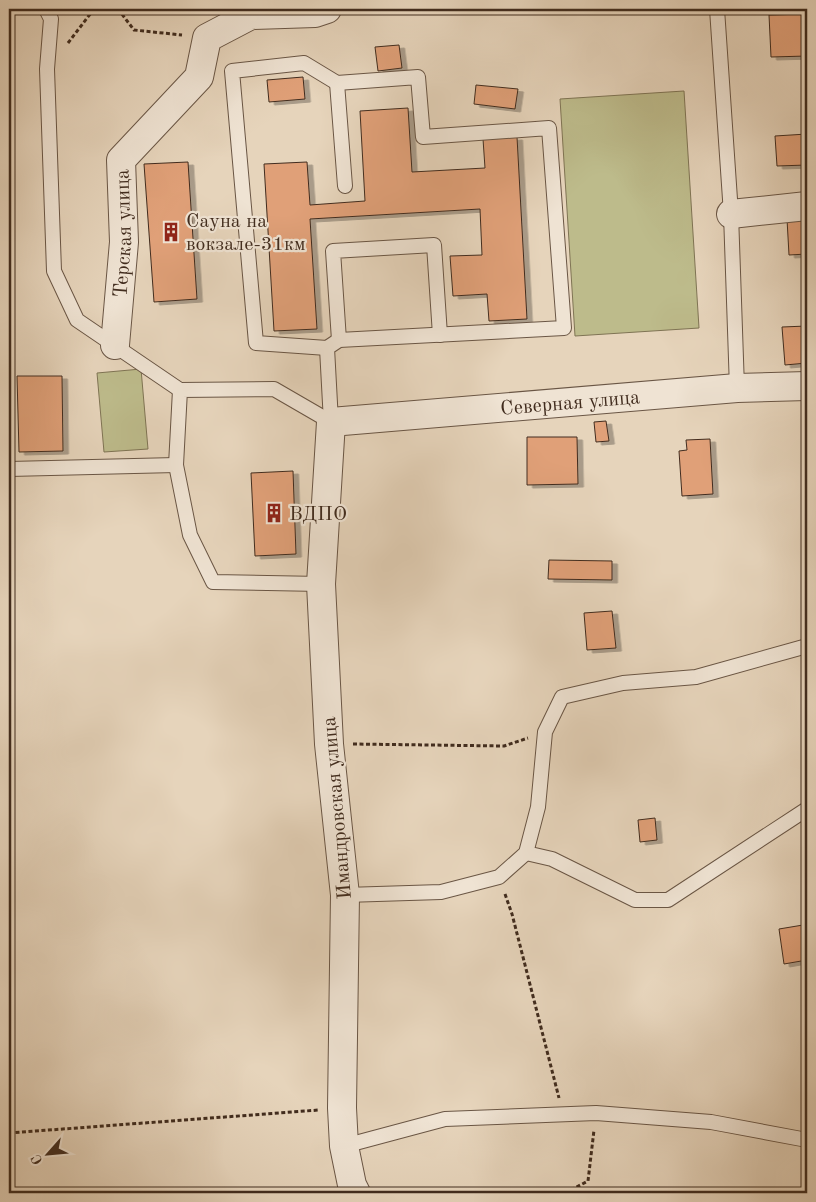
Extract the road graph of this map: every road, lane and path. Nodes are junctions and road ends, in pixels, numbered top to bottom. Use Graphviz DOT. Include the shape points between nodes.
graph roads {
  1 [pos="46,9"];
  2 [pos="94,9"];
  3 [pos="118,9"];
  4 [pos="327,9"];
  5 [pos="717,9"];
  6 [pos="207,38"];
  7 [pos="47,69"];
  8 [pos="337,83"];
  9 [pos="345,186"];
  10 [pos="807,206"];
  11 [pos="731,214"];
  12 [pos="440,335"];
  13 [pos="333,344"];
  14 [pos="114,345"];
  15 [pos="807,386"];
  16 [pos="737,388"];
  17 [pos="180,390"];
  18 [pos="331,422"];
  19 [pos="176,465"];
  20 [pos="9,469"];
  21 [pos="321,584"];
  22 [pos="807,646"];
  23 [pos="545,732"];
  24 [pos="329,744"];
  25 [pos="807,809"];
  26 [pos="526,853"];
  27 [pos="499,877"];
  28 [pos="345,895"];
  29 [pos="342,1108"];
  30 [pos="596,1113"];
  31 [pos="563,1114"];
  32 [pos="9,1133"];
  33 [pos="807,1140"];
  34 [pos="344,1146"];
  35 [pos="356,1193"];
  36 [pos="565,1193"];
  1 -- 7 [label="lane" via="51,19"];
  2 -- 7 [label="path"];
  3 -- 6 [label="path" via="134,30"];
  4 -- 6 [label="street" via="315,13 251,15"];
  5 -- 11 [label="lane"];
  6 -- 14 [label="street, Терская улица" via="199,77 121,160 124,242"];
  7 -- 14 [label="lane" via="54,272 78,320"];
  8 -- 9 [label="lane"];
  8 -- 12 [label="lane" via="418,77 422,137 549,128 564,328"];
  8 -- 13 [label="lane" via="304,64 232,71 256,343"];
  10 -- 11 [label="street"];
  11 -- 16 [label="lane"];
  12 -- 13 [label="lane"];
  12 -- 13 [label="lane" via="434,245 333,251"];
  13 -- 18 [label="lane"];
  14 -- 17 [label="lane"];
  15 -- 16 [label="street, Северная улица"];
  16 -- 18 [label="street, Северная улица"];
  17 -- 18 [label="lane" via="274,389"];
  17 -- 19 [label="lane"];
  18 -- 21 [label="street, Имандровская улица"];
  19 -- 20 [label="lane"];
  19 -- 21 [label="lane" via="190,535 213,582"];
  21 -- 24 [label="street, Имандровская улица"];
  22 -- 23 [label="lane" via="696,676 623,683 562,698"];
  23 -- 24 [label="path" via="504,746"];
  23 -- 26 [label="lane" via="538,807"];
  24 -- 28 [label="street, Имандровская улица"];
  25 -- 26 [label="lane" via="668,900 634,900 552,859"];
  26 -- 27 [label="lane"];
  27 -- 28 [label="lane" via="442,892"];
  27 -- 31 [label="path" via="512,914"];
  28 -- 29 [label="street, Имандровская улица"];
  29 -- 32 [label="path"];
  29 -- 34 [label="street, Имандровская улица"];
  30 -- 31 [label="lane"];
  30 -- 33 [label="lane" via="711,1122"];
  30 -- 36 [label="path" via="588,1181"];
  31 -- 34 [label="lane" via="445,1119"];
  34 -- 35 [label="street, Имандровская улица"];
}
